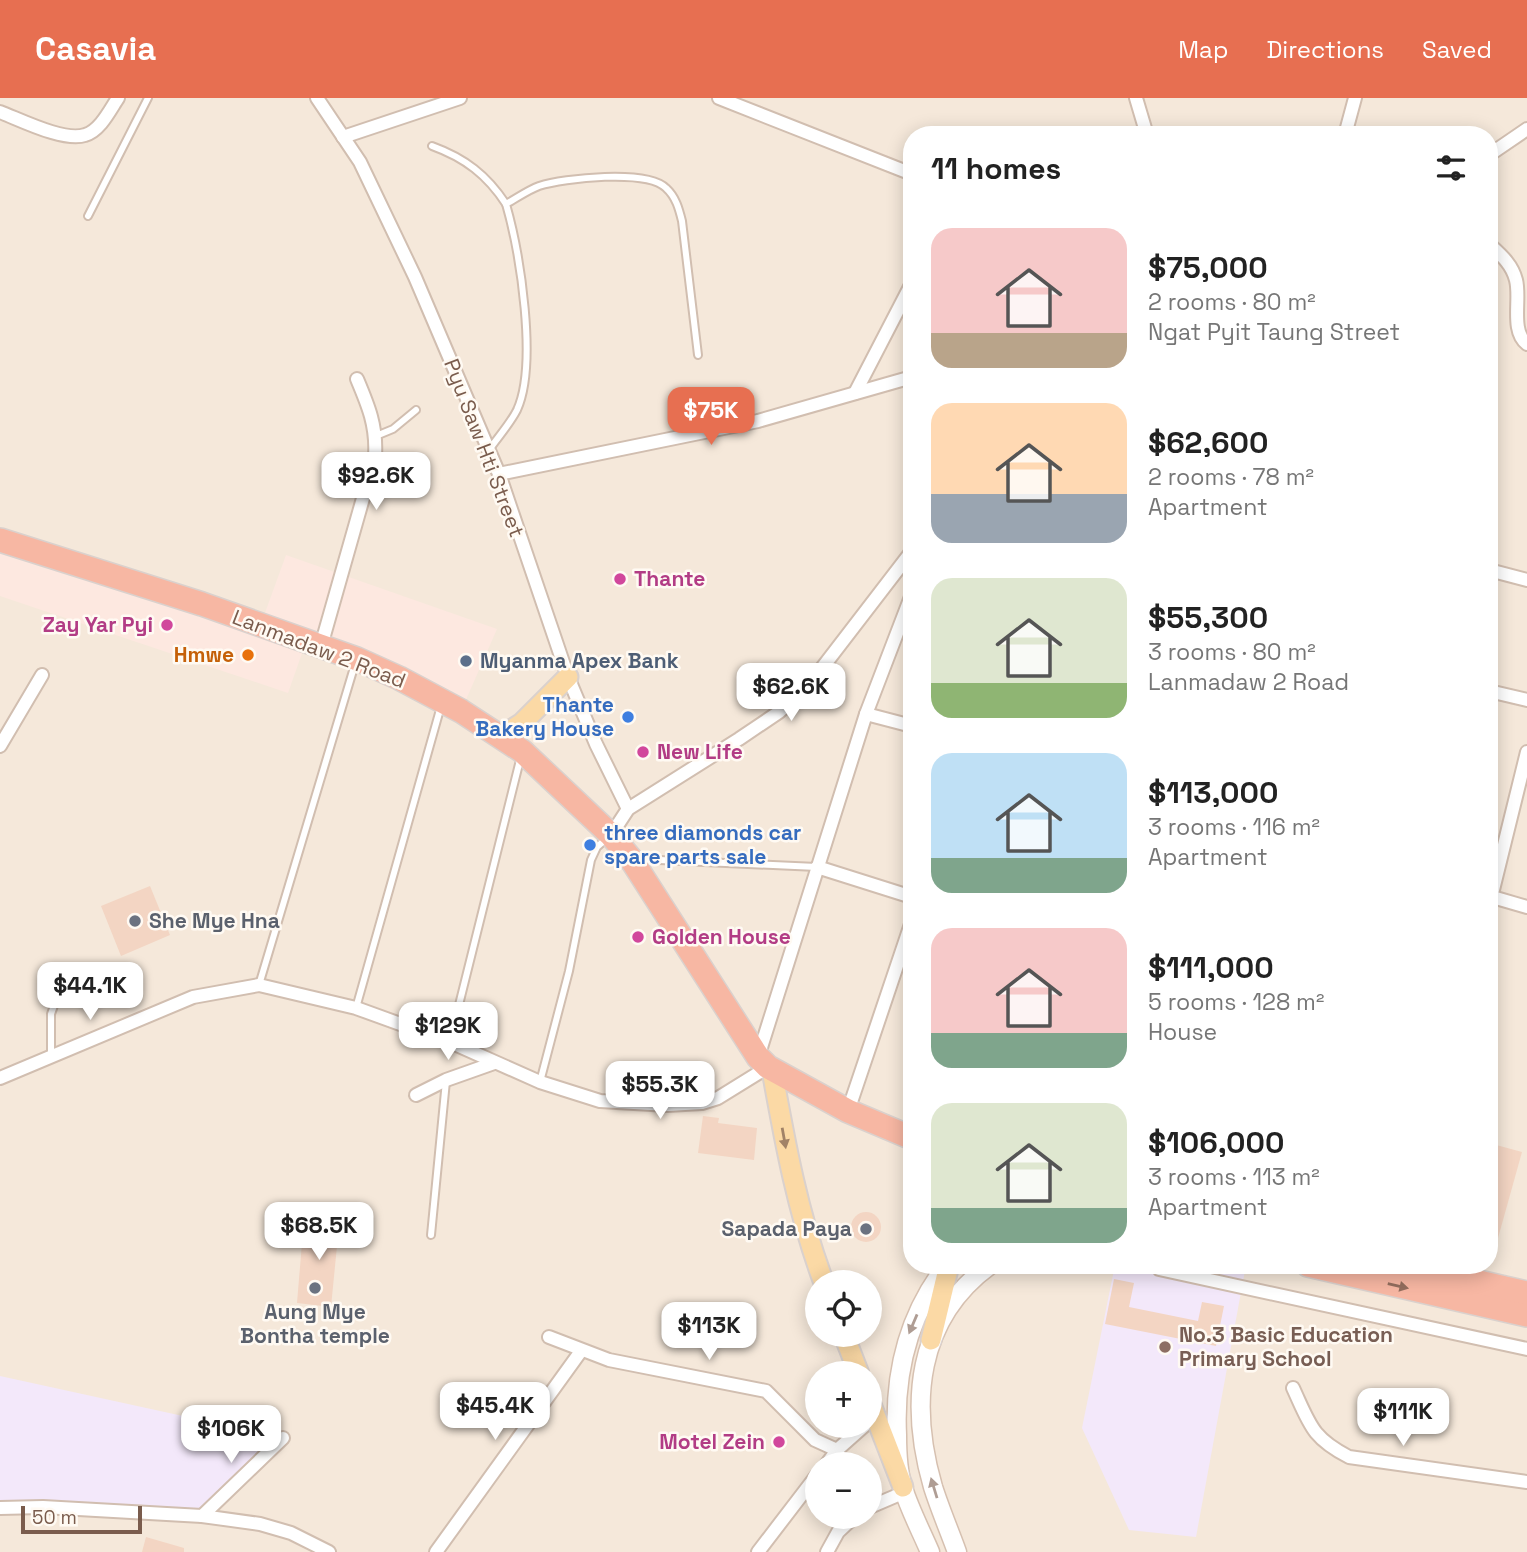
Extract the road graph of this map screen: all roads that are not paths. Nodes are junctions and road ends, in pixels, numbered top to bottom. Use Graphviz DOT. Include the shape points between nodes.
graph roads {
  1 [pos="117,98"];
  2 [pos="148,98"];
  3 [pos="317,98"];
  4 [pos="460,98"];
  5 [pos="719,98"];
  6 [pos="1355,98"];
  7 [pos="1139,100"];
  8 [pos="0,112"];
  9 [pos="1145,126"];
  10 [pos="1347,126"];
  11 [pos="1527,130"];
  12 [pos="343,137"];
  13 [pos="432,146"];
  14 [pos="1498,149"];
  15 [pos="903,170"];
  16 [pos="506,205"];
  17 [pos="88,216"];
  18 [pos="1498,253"];
  19 [pos="903,300"];
  20 [pos="1527,344"];
  21 [pos="698,355"];
  22 [pos="357,379"];
  23 [pos="903,380"];
  24 [pos="855,393"];
  25 [pos="416,410"];
  26 [pos="376,436"];
  27 [pos="489,450"];
  28 [pos="499,474"];
  29 [pos="0,540"];
  30 [pos="903,563"];
  31 [pos="1498,572"];
  32 [pos="1527,580"];
  33 [pos="903,617"];
  34 [pos="321,646"];
  35 [pos="357,659"];
  36 [pos="42,675"];
  37 [pos="568,677"];
  38 [pos="1498,693"];
  39 [pos="1527,700"];
  40 [pos="443,701"];
  41 [pos="866,714"];
  42 [pos="903,724"];
  43 [pos="500,737"];
  44 [pos="0,746"];
  45 [pos="522,751"];
  46 [pos="1527,752"];
  47 [pos="628,809"];
  48 [pos="611,835"];
  49 [pos="631,859"];
  50 [pos="817,867"];
  51 [pos="1498,867"];
  52 [pos="903,894"];
  53 [pos="1498,901"];
  54 [pos="1527,907"];
  55 [pos="903,948"];
  56 [pos="66,972"];
  57 [pos="259,985"];
  58 [pos="356,1008"];
  59 [pos="450,1042"];
  60 [pos="51,1056"];
  61 [pos="494,1063"];
  62 [pos="766,1065"];
  63 [pos="0,1079"];
  64 [pos="446,1080"];
  65 [pos="540,1082"];
  66 [pos="416,1095"];
  67 [pos="848,1111"];
  68 [pos="903,1135"];
  69 [pos="430,1235"];
  70 [pos="820,1270"];
  71 [pos="942,1274"];
  72 [pos="946,1274"];
  73 [pos="978,1274"];
  74 [pos="1182,1274"];
  75 [pos="1347,1274"];
  76 [pos="1444,1274"];
  77 [pos="1527,1293"];
  78 [pos="1527,1315"];
  79 [pos="549,1337"];
  80 [pos="931,1340"];
  81 [pos="1527,1349"];
  82 [pos="581,1351"];
  83 [pos="1293,1388"];
  84 [pos="283,1438"];
  85 [pos="849,1438"];
  86 [pos="880,1438"];
  87 [pos="837,1450"];
  88 [pos="1527,1482"];
  89 [pos="904,1489"];
  90 [pos="805,1491"];
  91 [pos="882,1501"];
  92 [pos="0,1508"];
  93 [pos="202,1516"];
  94 [pos="841,1529"];
  95 [pos="329,1552"];
  96 [pos="436,1552"];
  97 [pos="758,1552"];
  98 [pos="827,1552"];
  99 [pos="930,1552"];
  100 [pos="957,1552"];
  1 -- 8 [label="street" via="94,130 84,136 69,136"];
  2 -- 17 [label="lane"];
  3 -- 12 [label="street, Pyu Saw Hti Street"];
  4 -- 12 [label="street"];
  5 -- 15 [label="street"];
  6 -- 10 [label="street"];
  7 -- 9 [label="street"];
  11 -- 14 [label="street"];
  12 -- 27 [label="street, Pyu Saw Hti Street" via="360,162 415,277"];
  13 -- 16 [label="lane" via="480,171"];
  16 -- 21 [label="lane" via="537,187 561,181 608,176 665,186 682,221"];
  16 -- 27 [label="lane" via="523,289 527,371 516,412"];
  18 -- 20 [label="street" via="1516,278 1518,331"];
  19 -- 24 [label="street"];
  22 -- 26 [label="street"];
  23 -- 24 [label="street"];
  24 -- 28 [label="street" via="758,421"];
  25 -- 26 [label="lane"];
  26 -- 34 [label="street" via="375,456"];
  27 -- 28 [label="street, Pyu Saw Hti Street"];
  28 -- 37 [label="street, Pyu Saw Hti Street"];
  29 -- 34 [label="highway, Lanmadaw 2 Road"];
  30 -- 47 [label="street" via="832,658 779,712"];
  31 -- 32 [label="street"];
  33 -- 41 [label="street"];
  34 -- 35 [label="highway, Lanmadaw 2 Road"];
  35 -- 40 [label="highway, Lanmadaw 2 Road"];
  35 -- 57 [label="lane"];
  36 -- 44 [label="street"];
  37 -- 43 [label="main road" via="522,723"];
  37 -- 47 [label="street, Pyu Saw Hti Street"];
  38 -- 39 [label="street"];
  40 -- 43 [label="highway, Lanmadaw 2 Road"];
  40 -- 58 [label="lane"];
  41 -- 42 [label="street"];
  41 -- 50 [label="street"];
  43 -- 45 [label="highway, Lanmadaw 2 Road"];
  45 -- 48 [label="highway, Lanmadaw 2 Road"];
  45 -- 59 [label="lane"];
  46 -- 51 [label="street"];
  47 -- 48 [label="street"];
  48 -- 49 [label="highway, Lanmadaw 2 Road"];
  48 -- 65 [label="lane" via="597,846 591,860"];
  49 -- 50 [label="lane"];
  49 -- 62 [label="highway, Lanmadaw 2 Road"];
  50 -- 52 [label="street"];
  50 -- 62 [label="street"];
  53 -- 54 [label="street"];
  55 -- 67 [label="street"];
  56 -- 60 [label="lane" via="51,1014"];
  57 -- 58 [label="street"];
  57 -- 60 [label="street" via="193,997"];
  58 -- 59 [label="street"];
  59 -- 61 [label="street"];
  60 -- 63 [label="street"];
  61 -- 64 [label="street"];
  61 -- 65 [label="street"];
  62 -- 65 [label="street" via="718,1098 702,1103 600,1101"];
  62 -- 67 [label="highway"];
  62 -- 70 [label="main road, one-way"];
  64 -- 66 [label="street"];
  64 -- 69 [label="lane"];
  67 -- 68 [label="highway"];
  71 -- 89 [label="main road, one-way" via="920,1308 898,1380 896,1416"];
  72 -- 80 [label="main road"];
  73 -- 80 [label="main road" via="940,1318"];
  74 -- 81 [label="street"];
  75 -- 78 [label="highway, one-way"];
  76 -- 77 [label="highway"];
  79 -- 82 [label="street"];
  100 -- 80 [label="main road, one-way" via="933,1487 922,1436 923,1369"];
  82 -- 87 [label="street" via="766,1391 815,1440"];
  82 -- 96 [label="street"];
  83 -- 88 [label="street" via="1312,1429 1326,1446 1349,1457"];
  84 -- 93 [label="street"];
  85 -- 87 [label="street"];
  86 -- 89 [label="main road"];
  89 -- 91 [label="street"];
  89 -- 99 [label="main road"];
  90 -- 97 [label="street"];
  92 -- 93 [label="street"];
  93 -- 95 [label="street" via="260,1524"];
  94 -- 98 [label="street"];
}
